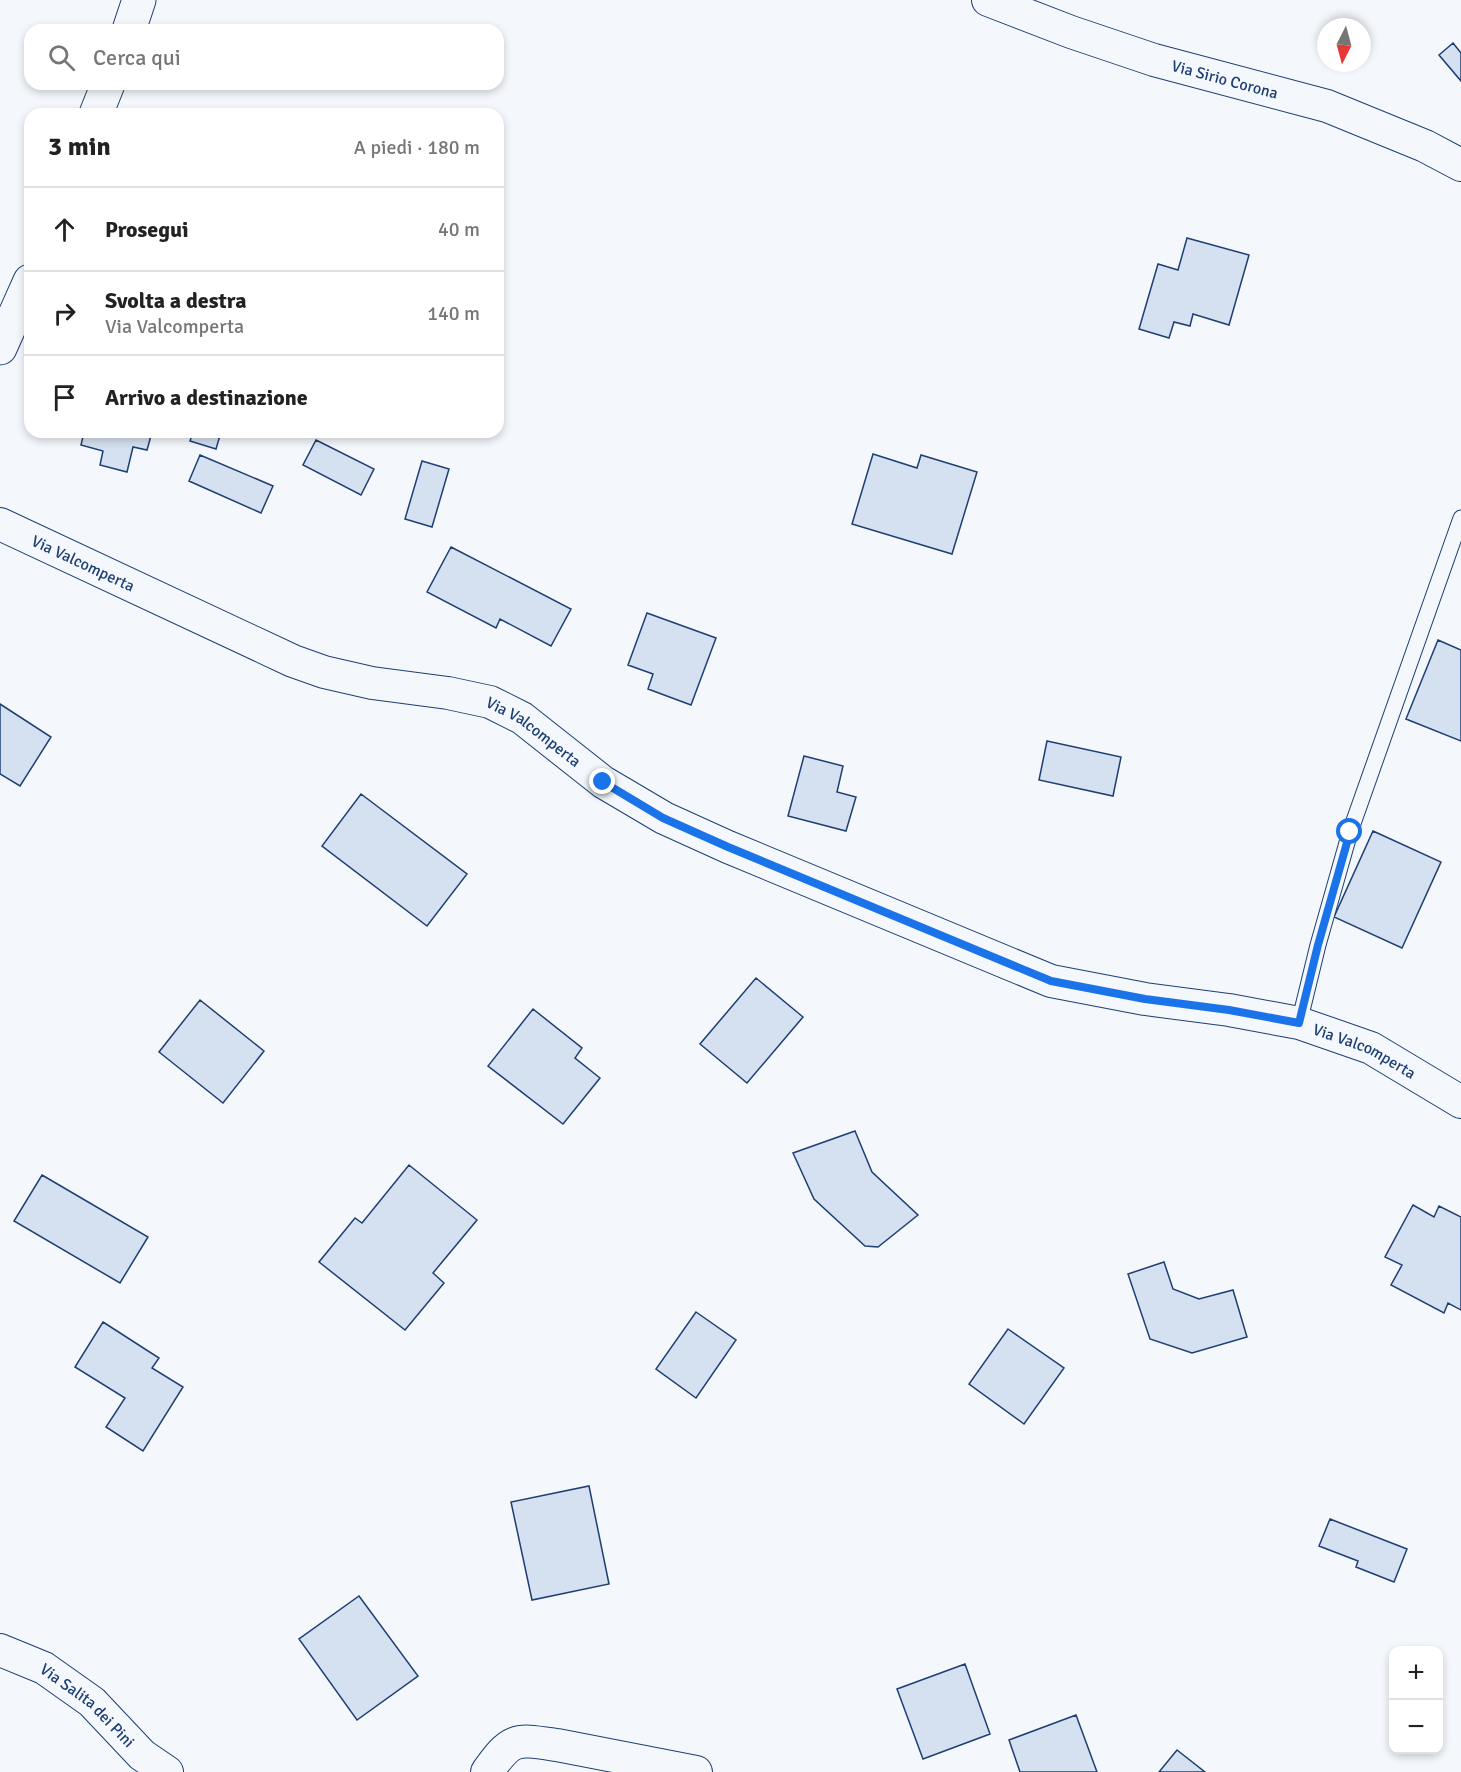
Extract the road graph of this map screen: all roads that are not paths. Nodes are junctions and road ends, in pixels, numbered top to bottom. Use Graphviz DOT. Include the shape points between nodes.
graph roads {
  1 [pos="139,0"];
  2 [pos="988,0"];
  3 [pos="131,24"];
  4 [pos="106,90"];
  5 [pos="98,108"];
  6 [pos="1461,165"];
  7 [pos="24,294"];
  8 [pos="0,348"];
  9 [pos="1461,518"];
  10 [pos="0,524"];
  11 [pos="1299,1023"];
  12 [pos="1461,1102"];
  13 [pos="0,1650"];
  14 [pos="166,1772"];
  15 [pos="488,1772"];
  16 [pos="696,1772"];
  1 -- 3 [label="highway"];
  2 -- 6 [label="street, Via Sirio Corona" via="1154,60 1327,106"];
  4 -- 5 [label="highway"];
  7 -- 8 [label="highway"];
  9 -- 11 [label="lane" via="1350,832"];
  10 -- 11 [label="street, Via Valcomperta" via="293,661 372,683 490,702 522,718 603,782 663,818 1051,981"];
  11 -- 12 [label="street, Via Valcomperta" via="1371,1048"];
  13 -- 14 [label="street, Via Salita dei Pini" via="44,1668 92,1702 142,1755"];
  15 -- 16 [label="street" via="509,1745 525,1742"];
}
